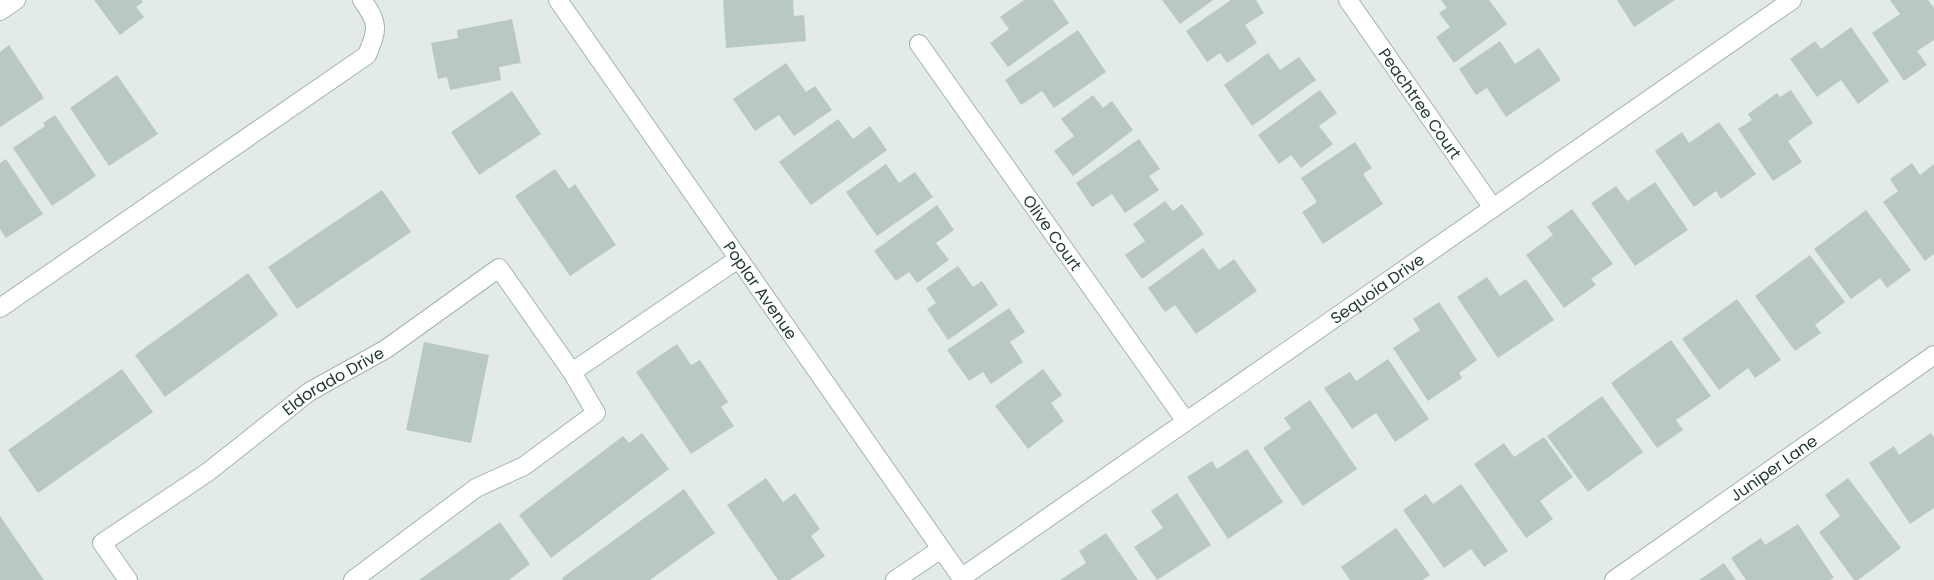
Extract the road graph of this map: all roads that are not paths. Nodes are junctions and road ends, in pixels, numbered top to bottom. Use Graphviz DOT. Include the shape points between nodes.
graph roads {
  1 [pos="362,0"];
  2 [pos="558,0"];
  3 [pos="1348,0"];
  4 [pos="1792,0"];
  5 [pos="919,44"];
  6 [pos="1492,208"];
  7 [pos="738,259"];
  8 [pos="0,308"];
  9 [pos="1934,355"];
  10 [pos="572,372"];
  11 [pos="1185,420"];
  12 [pos="941,549"];
  13 [pos="962,579"];
  14 [pos="129,580"];
  15 [pos="352,580"];
  16 [pos="895,580"];
  17 [pos="1614,580"];
  1 -- 8 [label="street" via="373,16 377,32 367,55"];
  2 -- 7 [label="street, Poplar Avenue"];
  3 -- 6 [label="street, Peachtree Court"];
  4 -- 6 [label="street, Sequoia Drive"];
  5 -- 11 [label="street, Olive Court"];
  6 -- 11 [label="street, Sequoia Drive"];
  7 -- 10 [label="street"];
  7 -- 12 [label="street, Poplar Avenue"];
  9 -- 17 [label="street, Juniper Lane"];
  10 -- 14 [label="street, Eldorado Drive" via="499,268 386,349 309,393 208,472 102,543"];
  10 -- 15 [label="street, Eldorado Drive" via="596,413 524,466 476,488"];
  11 -- 13 [label="street, Sequoia Drive"];
  12 -- 13 [label="street, Poplar Avenue"];
  12 -- 16 [label="street"];
}
